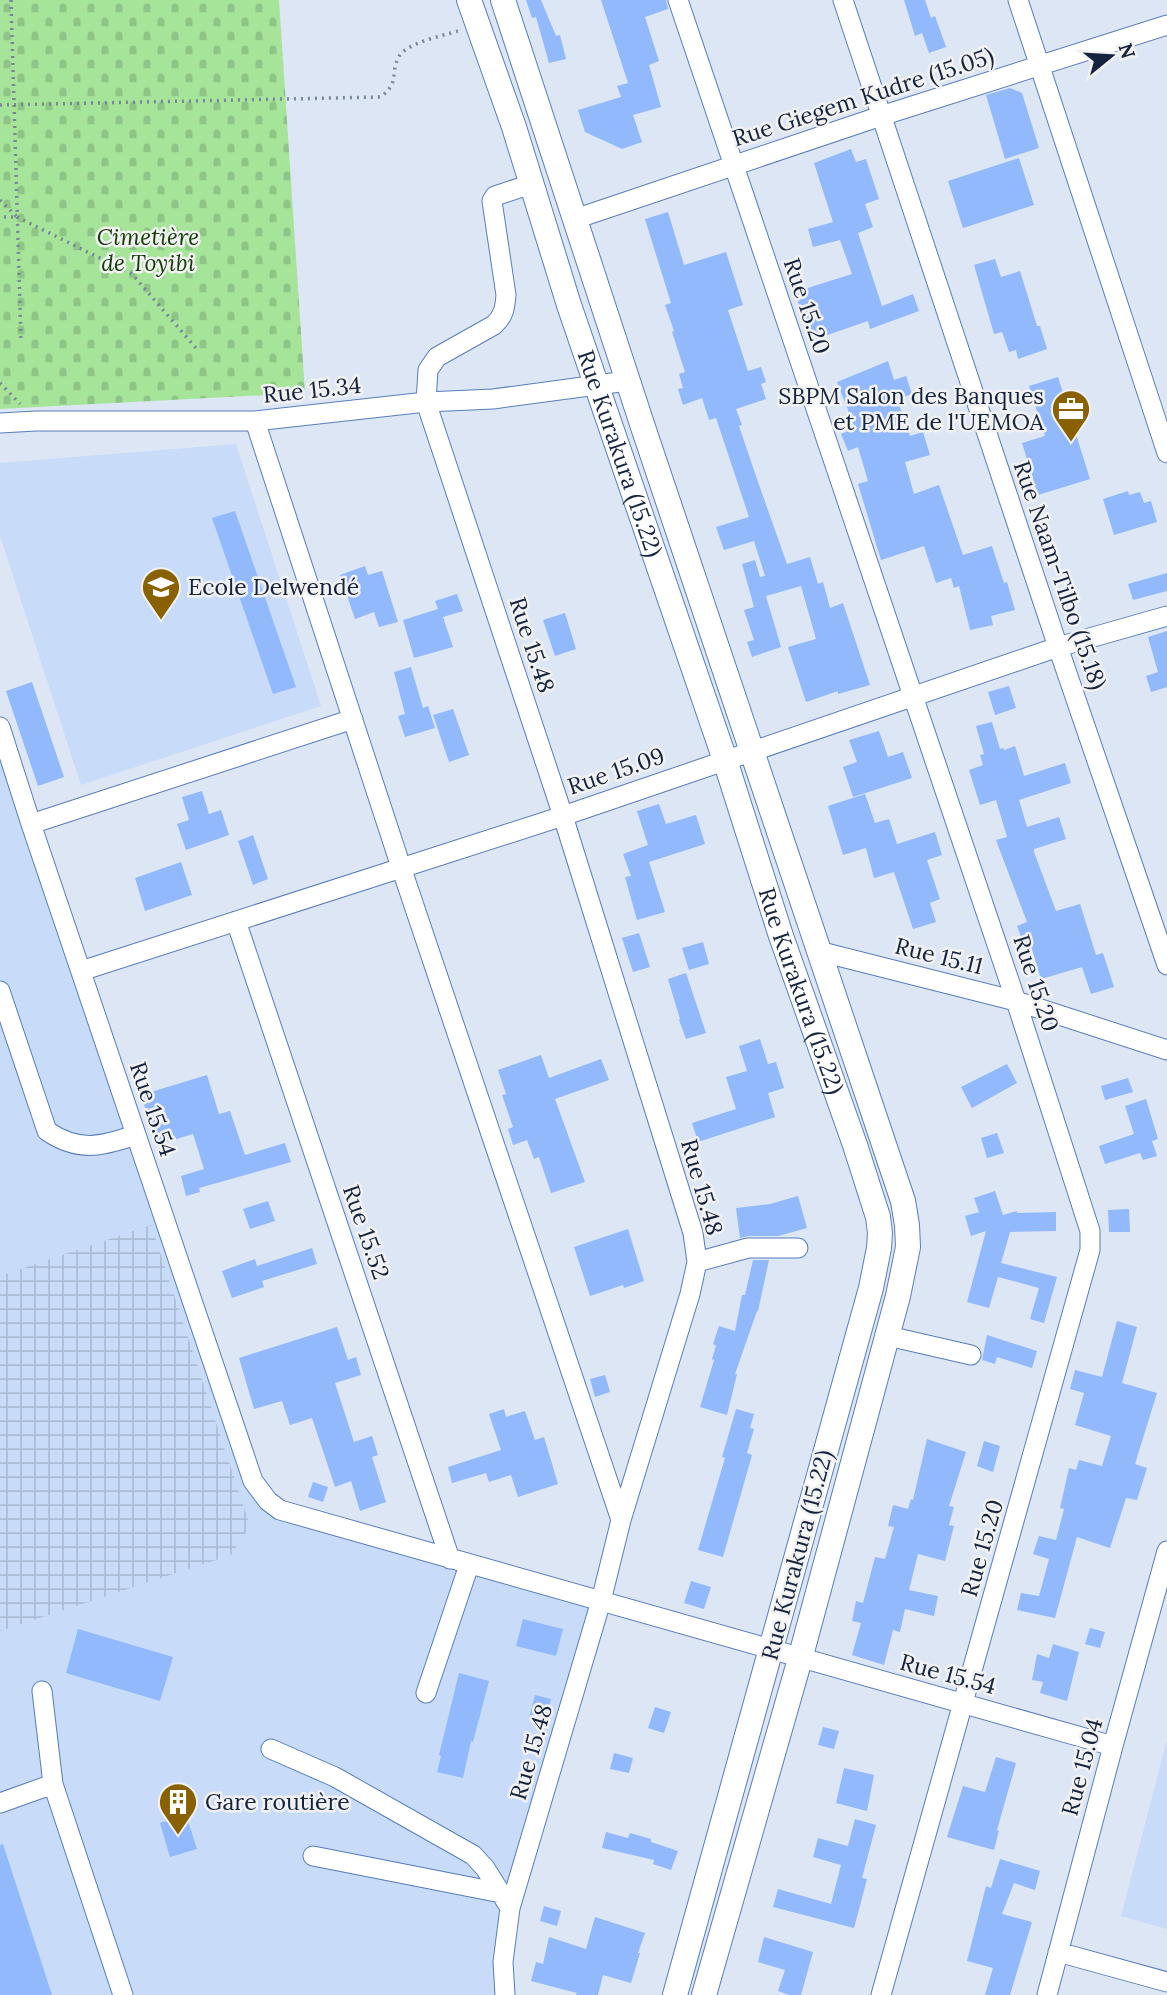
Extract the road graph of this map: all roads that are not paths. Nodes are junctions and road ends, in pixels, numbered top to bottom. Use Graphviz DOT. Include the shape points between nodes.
graph roads {
  1 [pos="469,0"];
  2 [pos="503,0"];
  3 [pos="678,0"];
  4 [pos="843,0"];
  5 [pos="1017,0"];
  6 [pos="1167,25"];
  7 [pos="1039,64"];
  8 [pos="881,116"];
  9 [pos="733,165"];
  10 [pos="531,184"];
  11 [pos="575,219"];
  12 [pos="627,381"];
  13 [pos="597,385"];
  14 [pos="426,402"];
  15 [pos="255,421"];
  16 [pos="0,424"];
  17 [pos="1167,453"];
  18 [pos="1167,616"];
  19 [pos="1058,647"];
  20 [pos="914,695"];
  21 [pos="353,719"];
  22 [pos="0,727"];
  23 [pos="753,750"];
  24 [pos="725,760"];
  25 [pos="563,816"];
  26 [pos="31,824"];
  27 [pos="401,867"];
  28 [pos="236,921"];
  29 [pos="818,951"];
  30 [pos="1167,965"];
  31 [pos="81,971"];
  32 [pos="0,991"];
  33 [pos="1017,1001"];
  34 [pos="1167,1050"];
  35 [pos="135,1135"];
  36 [pos="798,1248"];
  37 [pos="697,1262"];
  38 [pos="888,1336"];
  39 [pos="971,1355"];
  40 [pos="621,1520"];
  41 [pos="1167,1551"];
  42 [pos="450,1559"];
  43 [pos="470,1565"];
  44 [pos="601,1601"];
  45 [pos="770,1650"];
  46 [pos="800,1659"];
  47 [pos="43,1691"];
  48 [pos="426,1693"];
  49 [pos="964,1703"];
  50 [pos="1112,1746"];
  51 [pos="271,1749"];
  52 [pos="53,1784"];
  53 [pos="0,1803"];
  54 [pos="313,1856"];
  55 [pos="506,1900"];
  56 [pos="1058,1952"];
  57 [pos="1167,1982"];
  58 [pos="123,1995"];
  59 [pos="505,1995"];
  60 [pos="675,1995"];
  61 [pos="704,1995"];
  62 [pos="881,1995"];
  63 [pos="1047,1995"];
  1 -- 10 [label="main road, Rue Kurakura (15.22)"];
  2 -- 11 [label="main road, Rue Kurakura (15.22)"];
  3 -- 9 [label="street, Rue 15.20"];
  4 -- 8 [label="street, Rue Naam-Tilbo (15.18)"];
  5 -- 7 [label="street"];
  6 -- 7 [label="street, Rue Giegem Kudre (15.05)"];
  7 -- 8 [label="street, Rue Giegem Kudre (15.05)"];
  7 -- 17 [label="street"];
  8 -- 9 [label="street, Rue Giegem Kudre (15.05)"];
  8 -- 19 [label="street, Rue Naam-Tilbo (15.18)"];
  9 -- 11 [label="street, Rue Giegem Kudre (15.05)"];
  9 -- 20 [label="street, Rue 15.20"];
  10 -- 13 [label="main road, Rue Kurakura (15.22)"];
  10 -- 14 [label="street" via="492,201 506,295 501,318 437,357 428,369"];
  11 -- 12 [label="main road, Rue Kurakura (15.22)"];
  12 -- 13 [label="street, Rue 15.34"];
  12 -- 23 [label="main road, Rue Kurakura (15.22)"];
  13 -- 14 [label="street, Rue 15.34"];
  13 -- 24 [label="main road, Rue Kurakura (15.22)"];
  14 -- 15 [label="street, Rue 15.34"];
  14 -- 25 [label="street, Rue 15.48"];
  15 -- 16 [label="street, Rue 15.34"];
  15 -- 21 [label="street"];
  18 -- 19 [label="street, Rue 15.09"];
  19 -- 20 [label="street, Rue 15.09"];
  19 -- 30 [label="street, Rue Naam-Tilbo (15.18)"];
  20 -- 23 [label="street, Rue 15.09"];
  20 -- 33 [label="street, Rue 15.20"];
  21 -- 26 [label="street"];
  21 -- 27 [label="street"];
  22 -- 26 [label="street, Rue 15.54"];
  23 -- 24 [label="street, Rue 15.09"];
  23 -- 29 [label="main road, Rue Kurakura (15.22)"];
  24 -- 25 [label="street, Rue 15.09"];
  24 -- 45 [label="main road, Rue Kurakura (15.22)" via="855,1145 880,1233 871,1288"];
  25 -- 27 [label="street, Rue 15.09"];
  25 -- 37 [label="street, Rue 15.48" via="693,1233"];
  26 -- 31 [label="street, Rue 15.54"];
  27 -- 28 [label="street, Rue 15.09"];
  27 -- 40 [label="street"];
  28 -- 31 [label="street, Rue 15.09"];
  28 -- 42 [label="street, Rue 15.52"];
  29 -- 33 [label="street, Rue 15.11"];
  29 -- 38 [label="main road, Rue Kurakura (15.22)" via="905,1213 908,1247"];
  31 -- 35 [label="street, Rue 15.54"];
  32 -- 35 [label="street" via="47,1131 84,1147"];
  33 -- 34 [label="street, Rue 15.11"];
  33 -- 49 [label="street, Rue 15.20" via="1085,1212 1090,1250"];
  35 -- 42 [label="street, Rue 15.54" via="253,1481 280,1510"];
  36 -- 37 [label="street" via="748,1248"];
  37 -- 40 [label="street, Rue 15.48"];
  38 -- 39 [label="street"];
  38 -- 46 [label="main road, Rue Kurakura (15.22)"];
  40 -- 44 [label="street, Rue 15.48"];
  41 -- 50 [label="street, Rue 15.04"];
  42 -- 43 [label="street, Rue 15.54"];
  43 -- 44 [label="street, Rue 15.54"];
  43 -- 48 [label="street"];
  44 -- 45 [label="street, Rue 15.54"];
  44 -- 55 [label="street, Rue 15.48"];
  45 -- 46 [label="street, Rue 15.54"];
  45 -- 60 [label="main road, Rue Kurakura (15.22)"];
  46 -- 49 [label="street, Rue 15.54"];
  46 -- 61 [label="main road, Rue Kurakura (15.22)"];
  47 -- 52 [label="street"];
  49 -- 50 [label="street, Rue 15.54"];
  49 -- 62 [label="street, Rue 15.20"];
  50 -- 56 [label="street, Rue 15.04"];
  51 -- 55 [label="street" via="335,1777 473,1855"];
  52 -- 53 [label="street"];
  52 -- 58 [label="street"];
  54 -- 55 [label="street"];
  55 -- 59 [label="street, Rue 15.48"];
  56 -- 57 [label="street"];
  56 -- 63 [label="street, Rue 15.04"];
}
